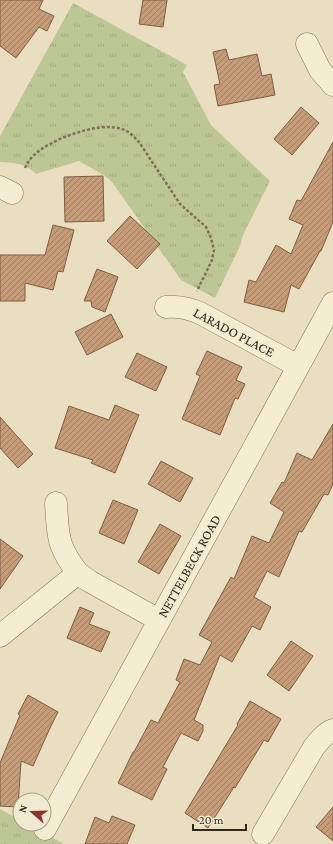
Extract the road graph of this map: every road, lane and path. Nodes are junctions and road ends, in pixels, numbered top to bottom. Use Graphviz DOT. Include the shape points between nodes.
graph roads {
  1 [pos="307,44"];
  2 [pos="333,85"];
  3 [pos="25,168"];
  4 [pos="333,303"];
  5 [pos="166,307"];
  6 [pos="189,308"];
  7 [pos="298,366"];
  8 [pos="56,503"];
  9 [pos="78,573"];
  10 [pos="159,620"];
  11 [pos="0,636"];
  12 [pos="333,730"];
  13 [pos="52,816"];
  14 [pos="263,834"];
  1 -- 2 [label="street" via="320,70"];
  3 -- 6 [label="path" via="34,155 45,147 86,130 114,127 131,134 180,204 206,227 211,238 214,250 212,260"];
  4 -- 7 [label="street, NETTELBECK ROAD"];
  5 -- 6 [label="street, LARADO PLACE"];
  6 -- 7 [label="street, LARADO PLACE"];
  7 -- 10 [label="street, NETTELBECK ROAD"];
  8 -- 9 [label="street" via="58,537 69,562"];
  9 -- 10 [label="street"];
  9 -- 11 [label="street"];
  10 -- 13 [label="street, NETTELBECK ROAD"];
  12 -- 14 [label="street" via="314,747"];
}
